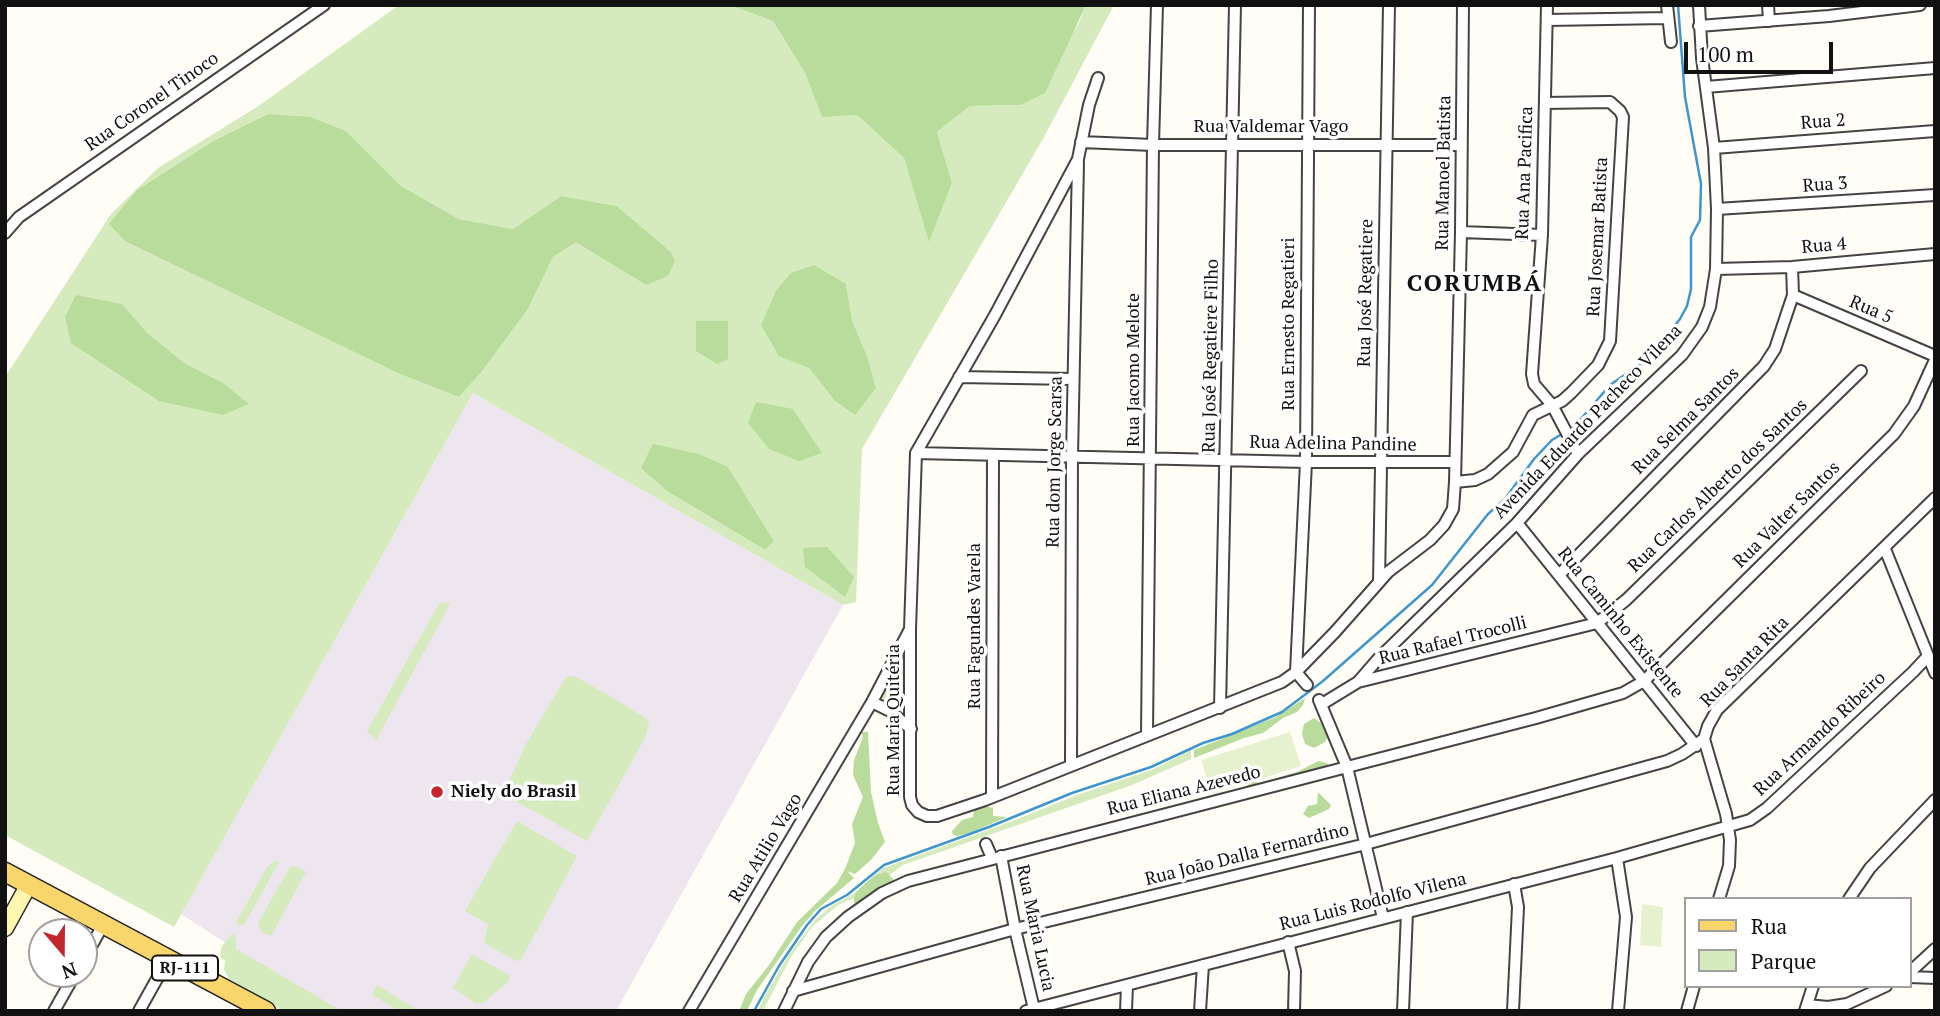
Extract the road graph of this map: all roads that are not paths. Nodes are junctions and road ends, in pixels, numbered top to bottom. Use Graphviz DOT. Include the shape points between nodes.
graph roads {
  1 [pos="324,5"];
  2 [pos="1157,5"];
  3 [pos="1235,5"];
  4 [pos="1309,5"];
  5 [pos="1389,5"];
  6 [pos="1463,5"];
  7 [pos="1547,5"];
  8 [pos="1667,5"];
  9 [pos="1699,5"];
  10 [pos="1768,5"];
  11 [pos="1920,5"];
  12 [pos="1885,7"];
  13 [pos="1828,11"];
  14 [pos="1667,18"];
  15 [pos="1547,20"];
  16 [pos="1769,21"];
  17 [pos="1699,26"];
  18 [pos="1671,42"];
  19 [pos="1935,68"];
  20 [pos="1098,78"];
  21 [pos="1706,87"];
  22 [pos="1545,103"];
  23 [pos="1935,131"];
  24 [pos="1081,142"];
  25 [pos="1153,145"];
  26 [pos="1233,145"];
  27 [pos="1307,145"];
  28 [pos="1386,145"];
  29 [pos="1461,145"];
  30 [pos="1714,148"];
  31 [pos="1078,159"];
  32 [pos="1935,195"];
  33 [pos="1717,209"];
  34 [pos="1461,232"];
  35 [pos="5,233"];
  36 [pos="1542,235"];
  37 [pos="1935,254"];
  38 [pos="1792,267"];
  39 [pos="1716,269"];
  40 [pos="1793,295"];
  41 [pos="1935,358"];
  42 [pos="1861,371"];
  43 [pos="959,377"];
  44 [pos="1073,379"];
  45 [pos="1552,405"];
  46 [pos="916,453"];
  47 [pos="1578,454"];
  48 [pos="993,455"];
  49 [pos="1072,456"];
  50 [pos="1151,458"];
  51 [pos="1226,460"];
  52 [pos="1306,462"];
  53 [pos="1380,462"];
  54 [pos="1455,462"];
  55 [pos="1455,482"];
  56 [pos="1935,498"];
  57 [pos="1452,509"];
  58 [pos="1517,523"];
  59 [pos="1885,549"];
  60 [pos="1559,575"];
  61 [pos="1379,582"];
  62 [pos="1597,623"];
  63 [pos="911,629"];
  64 [pos="1928,656"];
  65 [pos="1296,672"];
  66 [pos="1935,673"];
  67 [pos="1644,681"];
  68 [pos="1359,682"];
  69 [pos="1307,685"];
  70 [pos="872,702"];
  71 [pos="1220,708"];
  72 [pos="911,729"];
  73 [pos="1147,734"];
  74 [pos="1700,742"];
  75 [pos="1071,765"];
  76 [pos="1347,767"];
  77 [pos="992,797"];
  78 [pos="1935,800"];
  79 [pos="1728,827"];
  80 [pos="986,844"];
  81 [pos="1366,844"];
  82 [pos="996,857"];
  83 [pos="1618,858"];
  84 [pos="5,872"];
  85 [pos="1514,884"];
  86 [pos="28,886"];
  87 [pos="1720,897"];
  88 [pos="1850,897"];
  89 [pos="1407,912"];
  90 [pos="1383,918"];
  91 [pos="103,925"];
  92 [pos="5,928"];
  93 [pos="1015,929"];
  94 [pos="98,934"];
  95 [pos="1288,942"];
  96 [pos="1935,948"];
  97 [pos="168,959"];
  98 [pos="1203,965"];
  99 [pos="1912,973"];
  100 [pos="1912,975"];
  101 [pos="1935,978"];
  102 [pos="1127,985"];
  103 [pos="67,988"];
  104 [pos="1693,988"];
  105 [pos="1812,988"];
  106 [pos="1881,988"];
  107 [pos="793,991"];
  108 [pos="1806,1008"];
  109 [pos="1038,1009"];
  110 [pos="54,1011"];
  111 [pos="139,1011"];
  112 [pos="267,1011"];
  113 [pos="689,1011"];
  114 [pos="784,1011"];
  115 [pos="1126,1011"];
  116 [pos="1200,1011"];
  117 [pos="1294,1011"];
  118 [pos="1403,1011"];
  119 [pos="1513,1011"];
  120 [pos="1618,1011"];
  121 [pos="1687,1011"];
  1 -- 35 [label="street, Rua Coronel Tinoco" via="19,217"];
  2 -- 25 [label="street, Rua Jacomo Melote"];
  3 -- 26 [label="street, Rua José Regatiere Filho"];
  4 -- 27 [label="street, Rua Ernesto Regatieri"];
  5 -- 28 [label="street, Rua José Regatiere"];
  6 -- 29 [label="street, Rua Manoel Batista"];
  7 -- 15 [label="street, Rua Ana Pacifica"];
  8 -- 14 [label="street"];
  9 -- 17 [label="street, Avenida Eduardo Pacheco Vilena"];
  10 -- 16 [label="street"];
  11 -- 12 [label="street"];
  12 -- 13 [label="street"];
  13 -- 16 [label="street"];
  14 -- 15 [label="street"];
  14 -- 18 [label="street"];
  15 -- 22 [label="street, Rua Ana Pacifica"];
  16 -- 17 [label="street"];
  17 -- 21 [label="street, Avenida Eduardo Pacheco Vilena"];
  19 -- 21 [label="street"];
  20 -- 24 [label="street, Rua Maria Quitéria"];
  21 -- 30 [label="street, Avenida Eduardo Pacheco Vilena"];
  22 -- 36 [label="street, Rua Ana Pacifica"];
  22 -- 45 [label="street, Rua Josemar Batista" via="1610,102 1623,117 1610,341 1598,365"];
  23 -- 30 [label="street, Rua 2"];
  24 -- 25 [label="street, Rua Valdemar Vago"];
  24 -- 31 [label="street, Rua Maria Quitéria"];
  25 -- 26 [label="street, Rua Valdemar Vago"];
  25 -- 50 [label="street, Rua Jacomo Melote"];
  26 -- 27 [label="street, Rua Valdemar Vago"];
  26 -- 51 [label="street, Rua José Regatiere Filho"];
  27 -- 28 [label="street, Rua Valdemar Vago"];
  27 -- 52 [label="street, Rua Ernesto Regatieri"];
  28 -- 29 [label="street, Rua Valdemar Vago"];
  28 -- 53 [label="street, Rua José Regatiere"];
  29 -- 34 [label="street, Rua Manoel Batista"];
  30 -- 33 [label="street, Avenida Eduardo Pacheco Vilena"];
  31 -- 43 [label="street, Rua Maria Quitéria"];
  31 -- 44 [label="street, Rua dom Jorge Scarsa"];
  32 -- 33 [label="street, Rua 3"];
  33 -- 39 [label="street, Avenida Eduardo Pacheco Vilena"];
  34 -- 36 [label="street"];
  34 -- 54 [label="street, Rua Manoel Batista"];
  36 -- 45 [label="street, Rua Ana Pacifica" via="1532,374"];
  37 -- 38 [label="street, Rua 4"];
  38 -- 39 [label="street, Rua 4"];
  38 -- 40 [label="street, Rua Selma Santos"];
  39 -- 47 [label="street, Avenida Eduardo Pacheco Vilena" via="1710,307 1682,355"];
  40 -- 41 [label="street, Rua 5"];
  40 -- 60 [label="street, Rua Selma Santos" via="1765,366"];
  41 -- 67 [label="street, Rua Valter Santos" via="1914,406 1894,433"];
  42 -- 62 [label="street, Rua Carlos Alberto dos Santos"];
  43 -- 44 [label="street"];
  43 -- 46 [label="street, Rua Maria Quitéria"];
  44 -- 49 [label="street, Rua dom Jorge Scarsa"];
  45 -- 47 [label="street, Rua Ana Pacifica"];
  45 -- 55 [label="street, Rua Josemar Batista" via="1529,420 1513,452 1488,474"];
  46 -- 48 [label="street, Rua Adelina Pandine"];
  46 -- 63 [label="street, Rua Maria Quitéria"];
  47 -- 58 [label="street, Avenida Eduardo Pacheco Vilena"];
  48 -- 49 [label="street, Rua Adelina Pandine"];
  48 -- 77 [label="street, Rua Fagundes Varela"];
  49 -- 50 [label="street, Rua Adelina Pandine"];
  49 -- 75 [label="street, Rua dom Jorge Scarsa"];
  50 -- 51 [label="street, Rua Adelina Pandine"];
  50 -- 73 [label="street, Rua Jacomo Melote"];
  51 -- 52 [label="street, Rua Adelina Pandine"];
  51 -- 71 [label="street, Rua José Regatiere Filho"];
  52 -- 53 [label="street, Rua Adelina Pandine"];
  52 -- 65 [label="street, Rua Ernesto Regatieri"];
  53 -- 54 [label="street, Rua Adelina Pandine"];
  53 -- 61 [label="street, Rua José Regatiere"];
  54 -- 55 [label="street, Rua Manoel Batista"];
  55 -- 57 [label="street, Rua Manoel Batista"];
  56 -- 59 [label="street, Rua Santa Rita"];
  57 -- 61 [label="street, Rua Maria Quitéria" via="1430,540"];
  58 -- 60 [label="street, Rua Caminho Existente"];
  58 -- 68 [label="street, Avenida Eduardo Pacheco Vilena"];
  59 -- 64 [label="street"];
  59 -- 74 [label="street, Rua Santa Rita" via="1717,710"];
  60 -- 62 [label="street, Rua Caminho Existente"];
  61 -- 65 [label="street, Rua Maria Quitéria"];
  62 -- 67 [label="street, Rua Caminho Existente"];
  62 -- 68 [label="street, Rua Rafael Trocolli"];
  63 -- 70 [label="street, Rua Atilio Vago"];
  63 -- 72 [label="street, Rua Maria Quitéria"];
  64 -- 66 [label="street"];
  64 -- 79 [label="street, Rua Armando Ribeiro" via="1767,808"];
  65 -- 69 [label="street"];
  65 -- 71 [label="street, Rua Maria Quitéria"];
  67 -- 74 [label="street, Rua Caminho Existente"];
  67 -- 76 [label="street, Rua Eliana Azevedo" via="1623,693"];
  68 -- 76 [label="street, Rua Rafael Trocolli" via="1320,702"];
  70 -- 72 [label="street" via="890,710"];
  70 -- 113 [label="street, Rua Atilio Vago"];
  71 -- 73 [label="street, Rua Maria Quitéria"];
  72 -- 77 [label="street, Rua Maria Quitéria" via="910,797 918,812 937,816"];
  73 -- 75 [label="street, Rua Maria Quitéria"];
  74 -- 79 [label="street"];
  74 -- 81 [label="street, Rua João Dalla Fernardino" via="1667,761"];
  75 -- 77 [label="street, Rua Maria Quitéria"];
  76 -- 81 [label="street"];
  76 -- 82 [label="street, Rua Eliana Azevedo"];
  78 -- 88 [label="street" via="1870,868"];
  79 -- 83 [label="street, Rua Luis Rodolfo Vilena"];
  79 -- 87 [label="street" via="1729,866"];
  80 -- 82 [label="street, Rua Maria Lucia"];
  81 -- 90 [label="street"];
  81 -- 93 [label="street, Rua João Dalla Fernardino"];
  82 -- 93 [label="street, Rua Maria Lucia"];
  82 -- 107 [label="street, Rua Eliana Azevedo" via="908,881 882,893 826,937"];
  83 -- 85 [label="street, Rua Luis Rodolfo Vilena"];
  83 -- 120 [label="street" via="1626,917"];
  84 -- 86 [label="main road, RJ-111"];
  85 -- 89 [label="street, Rua Luis Rodolfo Vilena"];
  85 -- 119 [label="street" via="1518,907"];
  86 -- 91 [label="main road, RJ-111"];
  86 -- 92 [label="main road"];
  89 -- 90 [label="street, Rua Luis Rodolfo Vilena"];
  89 -- 118 [label="street"];
  90 -- 95 [label="street, Rua Luis Rodolfo Vilena"];
  91 -- 94 [label="street"];
  91 -- 97 [label="main road, RJ-111"];
  93 -- 107 [label="street, Rua João Dalla Fernardino"];
  93 -- 109 [label="street, Rua Maria Lucia"];
  95 -- 98 [label="street, Rua Luis Rodolfo Vilena"];
  95 -- 117 [label="street" via="1295,971"];
  96 -- 99 [label="street"];
  97 -- 111 [label="street"];
  97 -- 112 [label="main road, RJ-111"];
  98 -- 102 [label="street, Rua Luis Rodolfo Vilena"];
  98 -- 116 [label="street"];
  100 -- 101 [label="street"];
  102 -- 109 [label="street, Rua Luis Rodolfo Vilena"];
  102 -- 115 [label="street"];
  103 -- 110 [label="street"];
  104 -- 121 [label="street"];
  105 -- 108 [label="street"];
  106 -- 108 [label="street" via="1847,1004"];
  107 -- 114 [label="street, Rua Eliana Azevedo"];
}
